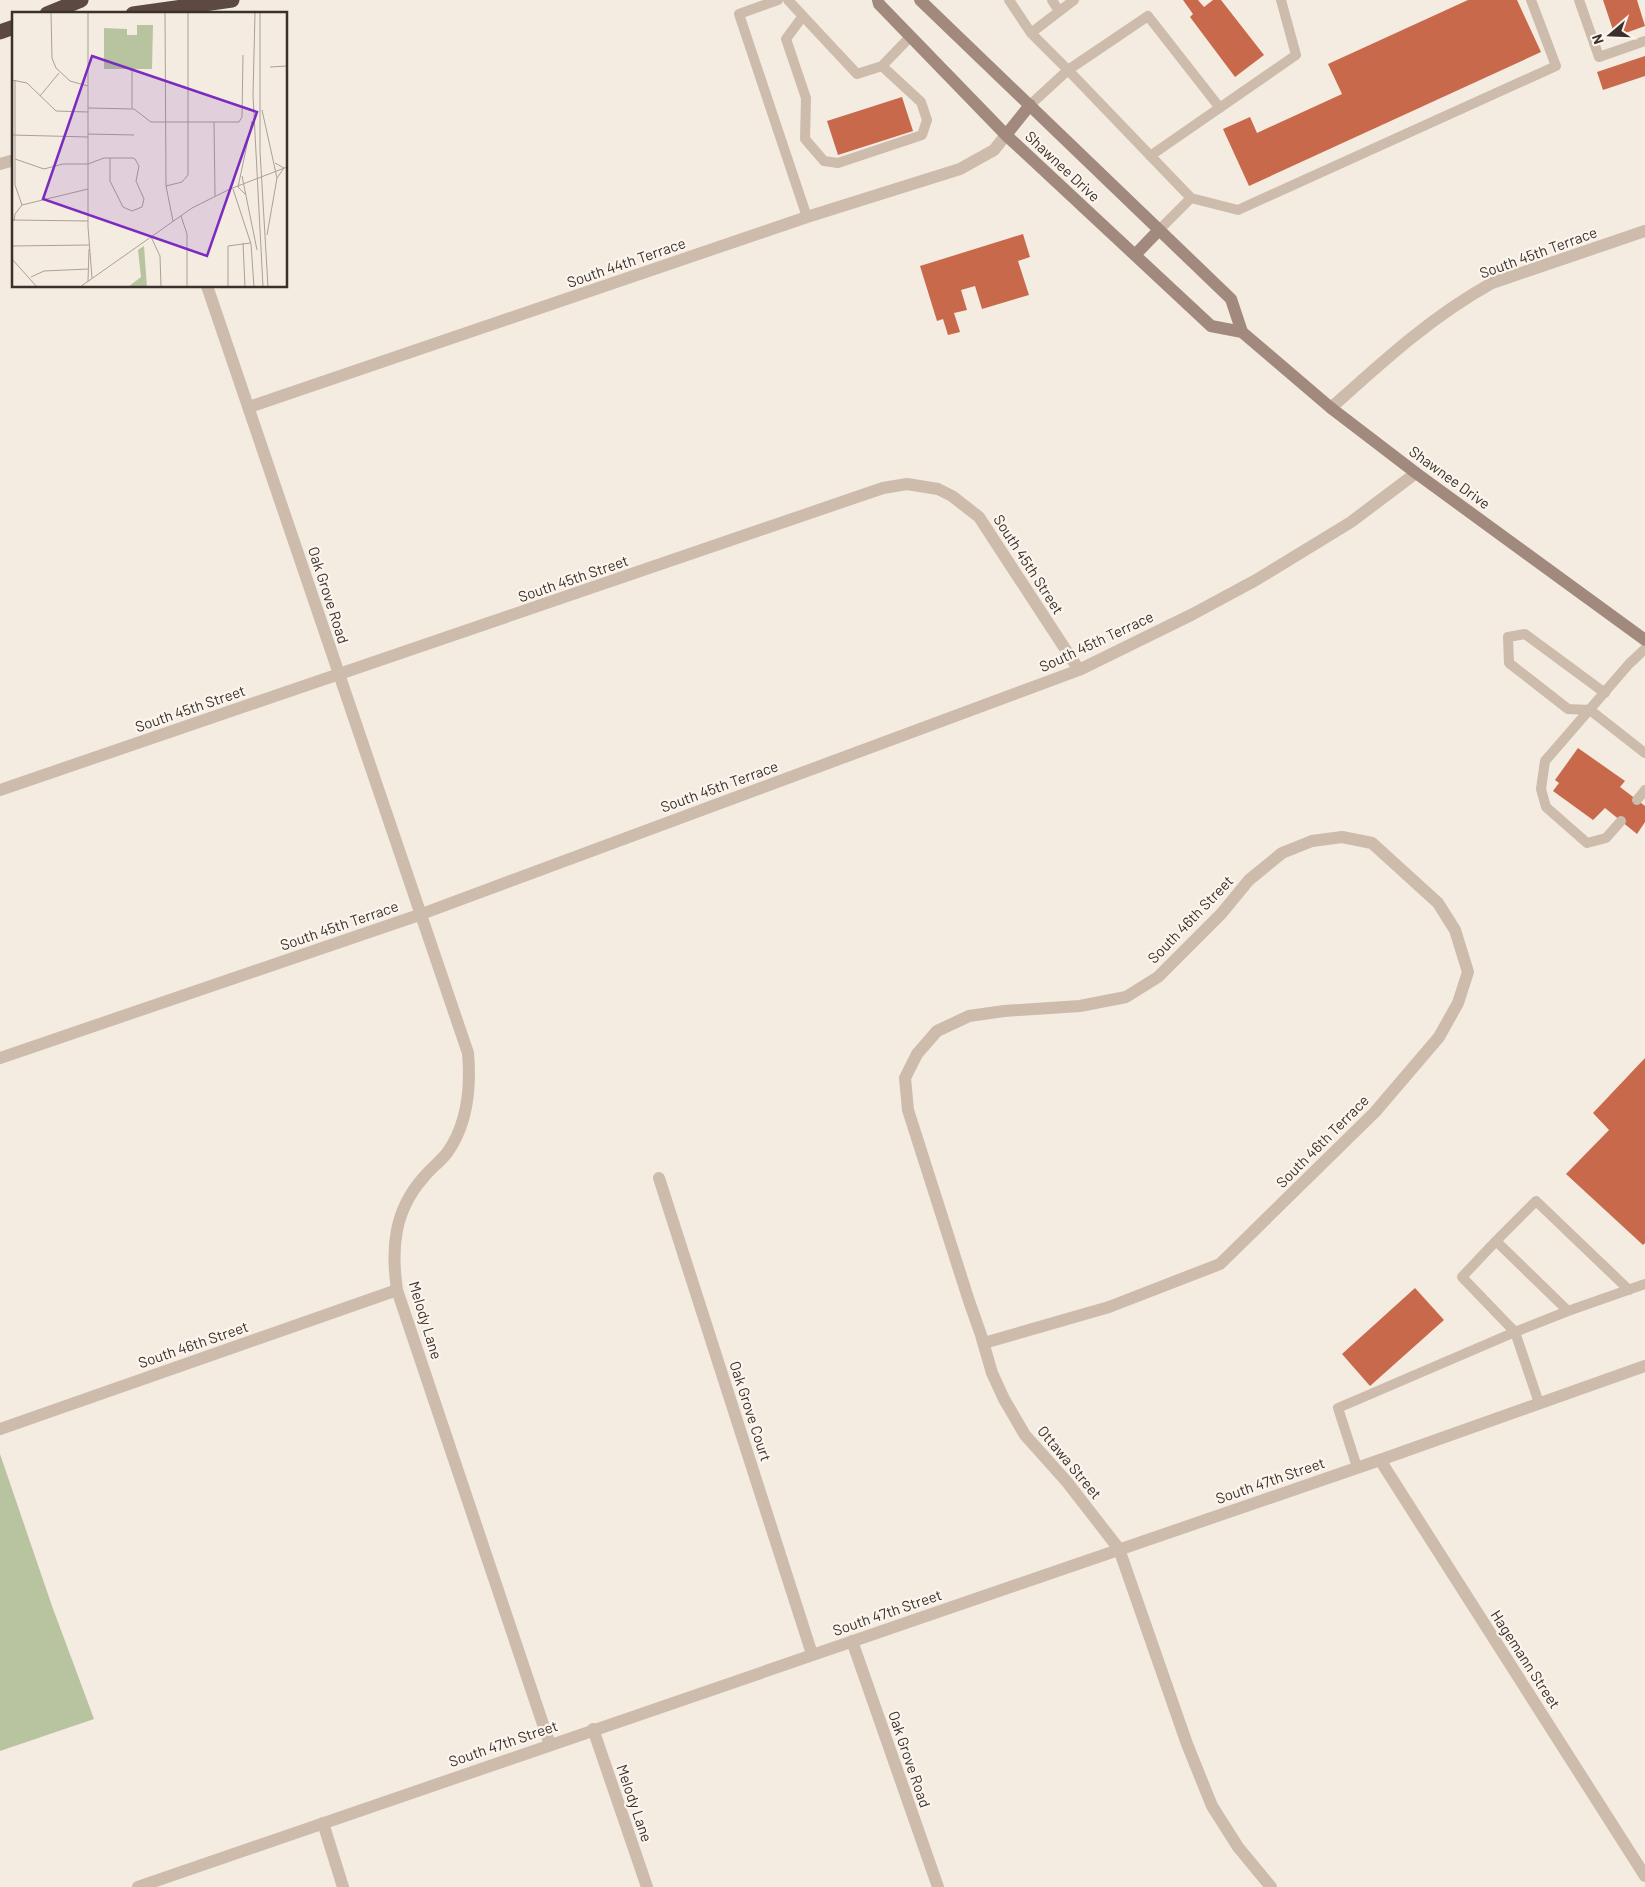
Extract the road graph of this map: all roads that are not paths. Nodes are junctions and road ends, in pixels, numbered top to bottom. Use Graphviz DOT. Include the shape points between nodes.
graph roads {
  1 [pos="81,0"];
  2 [pos="232,0"];
  3 [pos="778,0"];
  4 [pos="788,0"];
  5 [pos="878,0"];
  6 [pos="920,0"];
  7 [pos="1009,0"];
  8 [pos="1074,0"];
  9 [pos="1282,0"];
  10 [pos="1531,0"];
  11 [pos="1579,0"];
  12 [pos="1056,4"];
  13 [pos="52,12"];
  14 [pos="148,12"];
  15 [pos="803,16"];
  16 [pos="1031,33"];
  17 [pos="910,37"];
  18 [pos="1645,41"];
  19 [pos="882,66"];
  20 [pos="1068,70"];
  21 [pos="1030,105"];
  22 [pos="1220,108"];
  23 [pos="1006,135"];
  24 [pos="1150,156"];
  25 [pos="1191,198"];
  26 [pos="807,218"];
  27 [pos="1159,230"];
  28 [pos="1645,231"];
  29 [pos="1135,255"];
  30 [pos="208,288"];
  31 [pos="1242,332"];
  32 [pos="249,407"];
  33 [pos="1332,408"];
  34 [pos="1416,472"];
  35 [pos="1645,640"];
  36 [pos="1645,649"];
  37 [pos="1079,670"];
  38 [pos="338,675"];
  39 [pos="1605,693"];
  40 [pos="1590,710"];
  41 [pos="1645,753"];
  42 [pos="0,790"];
  43 [pos="1645,790"];
  44 [pos="1637,800"];
  45 [pos="1621,821"];
  46 [pos="1356,840"];
  47 [pos="419,915"];
  48 [pos="927,1042"];
  49 [pos="0,1058"];
  50 [pos="659,1178"];
  51 [pos="1496,1241"];
  52 [pos="1645,1284"];
  53 [pos="398,1290"];
  54 [pos="1628,1290"];
  55 [pos="1568,1311"];
  56 [pos="1515,1332"];
  57 [pos="984,1343"];
  58 [pos="1645,1366"];
  59 [pos="1539,1404"];
  60 [pos="0,1429"];
  61 [pos="1380,1460"];
  62 [pos="1357,1467"];
  63 [pos="1119,1549"];
  64 [pos="852,1641"];
  65 [pos="812,1654"];
  66 [pos="593,1729"];
  67 [pos="550,1745"];
  68 [pos="323,1822"];
  69 [pos="1645,1876"];
  70 [pos="138,1887"];
  71 [pos="343,1887"];
  72 [pos="647,1887"];
  73 [pos="938,1887"];
  74 [pos="1270,1887"];
  1 -- 13 [label="highway"];
  2 -- 14 [label="highway"];
  3 -- 26 [label="lane" via="739,14"];
  4 -- 15 [label="lane"];
  5 -- 17 [label="main road, Shawnee Drive"];
  6 -- 21 [label="main road, Shawnee Drive"];
  7 -- 16 [label="lane"];
  8 -- 12 [label="lane"];
  9 -- 22 [label="lane" via="1296,55"];
  10 -- 25 [label="lane" via="1556,66 1238,210"];
  11 -- 18 [label="lane" via="1599,57"];
  12 -- 16 [label="lane"];
  15 -- 19 [label="lane" via="857,74"];
  15 -- 19 [label="lane" via="786,38 806,98 806,139 824,161 838,163 922,135 927,120 921,102"];
  16 -- 20 [label="lane"];
  17 -- 19 [label="lane"];
  17 -- 23 [label="main road, Shawnee Drive"];
  20 -- 21 [label="lane"];
  20 -- 22 [label="lane" via="1148,16"];
  20 -- 24 [label="lane"];
  21 -- 23 [label="main road"];
  21 -- 27 [label="main road, Shawnee Drive"];
  22 -- 24 [label="lane"];
  23 -- 26 [label="street, South 44th Terrace" via="994,150 960,169"];
  23 -- 29 [label="main road, Shawnee Drive"];
  24 -- 25 [label="lane"];
  25 -- 27 [label="lane"];
  26 -- 32 [label="street, South 44th Terrace"];
  27 -- 29 [label="main road"];
  27 -- 31 [label="main road, Shawnee Drive" via="1231,299"];
  28 -- 33 [label="street, South 45th Terrace" via="1492,283 1436,318"];
  29 -- 31 [label="main road, Shawnee Drive" via="1211,326"];
  30 -- 32 [label="street, Oak Grove Road"];
  31 -- 33 [label="main road, Shawnee Drive"];
  32 -- 38 [label="street, Oak Grove Road"];
  33 -- 34 [label="main road, Shawnee Drive"];
  34 -- 35 [label="main road, Shawnee Drive"];
  34 -- 37 [label="street, South 45th Terrace" via="1351,522 1256,580"];
  36 -- 39 [label="lane"];
  37 -- 38 [label="street, South 45th Street" via="979,517 938,489 907,484 883,488"];
  37 -- 47 [label="street, South 45th Terrace"];
  38 -- 42 [label="street, South 45th Street"];
  38 -- 47 [label="street, Oak Grove Road"];
  39 -- 40 [label="lane"];
  39 -- 40 [label="lane" via="1525,634 1508,637 1509,663 1568,709"];
  40 -- 41 [label="lane"];
  40 -- 45 [label="lane" via="1545,761 1541,789 1546,807 1587,843 1606,838"];
  43 -- 44 [label="lane"];
  46 -- 48 [label="street, South 46th Street" via="1342,837 1312,841 1282,852 1250,880 1158,977 1126,997 1080,1006 969,1016 937,1031"];
  46 -- 57 [label="street, South 46th Terrace" via="1372,843 1398,865 1438,903 1455,930 1468,972 1458,1003 1439,1037 1376,1112 1220,1264 1109,1307"];
  47 -- 49 [label="street, South 45th Terrace"];
  47 -- 53 [label="street, Melody Lane" via="468,1053 469,1076 467,1104 460,1130 447,1153 422,1178 402,1212 395,1234 393,1264"];
  48 -- 57 [label="street, Ottawa Street" via="905,1078 908,1110"];
  50 -- 65 [label="street, Oak Grove Court"];
  51 -- 54 [label="lane" via="1536,1201"];
  51 -- 55 [label="lane"];
  51 -- 56 [label="lane" via="1462,1277"];
  52 -- 54 [label="lane"];
  53 -- 60 [label="street, South 46th Street"];
  53 -- 67 [label="street, Melody Lane"];
  54 -- 55 [label="lane"];
  55 -- 56 [label="lane"];
  56 -- 59 [label="lane"];
  56 -- 62 [label="lane" via="1338,1408"];
  57 -- 63 [label="street, Ottawa Street" via="992,1373 1026,1435"];
  58 -- 59 [label="street, South 47th Street"];
  59 -- 61 [label="street, South 47th Street"];
  61 -- 62 [label="street, South 47th Street"];
  61 -- 69 [label="street, Hagemann Street"];
  62 -- 63 [label="street, South 47th Street"];
  63 -- 64 [label="street, South 47th Street"];
  63 -- 74 [label="street, Ottawa Street" via="1212,1806 1238,1847"];
  64 -- 65 [label="street, South 47th Street"];
  64 -- 73 [label="street, Oak Grove Road"];
  65 -- 66 [label="street, South 47th Street"];
  66 -- 67 [label="street, South 47th Street"];
  66 -- 72 [label="street, Melody Lane"];
  67 -- 68 [label="street, South 47th Street"];
  68 -- 70 [label="street, South 47th Street"];
  68 -- 71 [label="street"];
}
